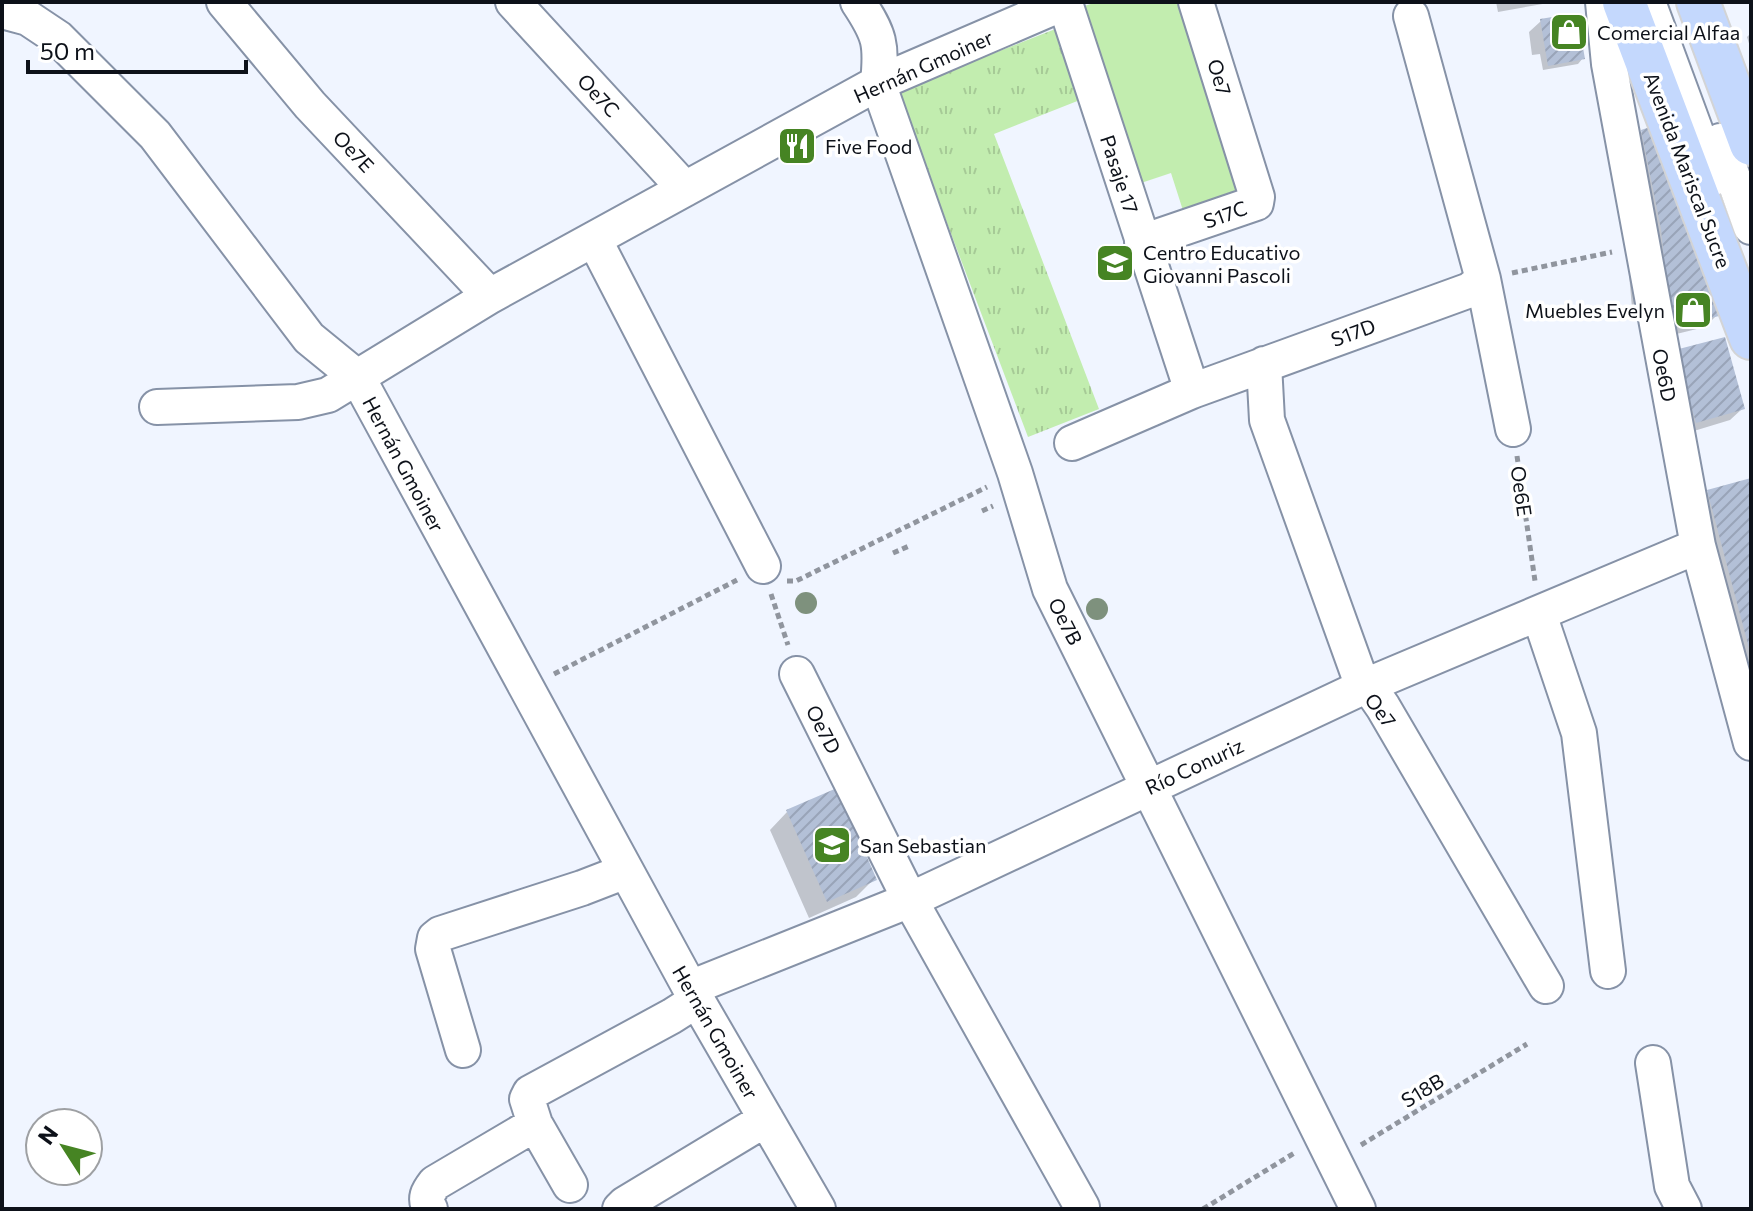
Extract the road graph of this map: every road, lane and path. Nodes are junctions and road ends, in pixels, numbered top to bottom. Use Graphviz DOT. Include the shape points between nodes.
graph roads {
  1 [pos="224,2"];
  2 [pos="513,2"];
  3 [pos="858,2"];
  4 [pos="1065,2"];
  5 [pos="1196,2"];
  6 [pos="1603,2"];
  7 [pos="1624,2"];
  8 [pos="1648,2"];
  9 [pos="1669,2"];
  10 [pos="1698,2"];
  11 [pos="2,11"];
  12 [pos="1411,16"];
  13 [pos="878,83"];
  14 [pos="1751,144"];
  15 [pos="685,189"];
  16 [pos="1257,197"];
  17 [pos="1751,227"];
  18 [pos="594,239"];
  19 [pos="1142,242"];
  20 [pos="1640,246"];
  21 [pos="1483,279"];
  22 [pos="1751,284"];
  23 [pos="490,296"];
  24 [pos="1751,338"];
  25 [pos="1264,364"];
  26 [pos="358,378"];
  27 [pos="1192,391"];
  28 [pos="157,407"];
  29 [pos="1513,429"];
  30 [pos="1072,443"];
  31 [pos="1015,473"];
  32 [pos="994,505"];
  33 [pos="982,511"];
  34 [pos="909,546"];
  35 [pos="1698,546"];
  36 [pos="893,553"];
  37 [pos="763,566"];
  38 [pos="1539,614"];
  39 [pos="797,674"];
  40 [pos="1363,687"];
  41 [pos="526,689"];
  42 [pos="1751,743"];
  43 [pos="1148,788"];
  44 [pos="626,871"];
  45 [pos="910,900"];
  46 [pos="1608,971"];
  47 [pos="1546,986"];
  48 [pos="694,994"];
  49 [pos="1527,1044"];
  50 [pos="463,1050"];
  51 [pos="1653,1063"];
  52 [pos="766,1119"];
  53 [pos="535,1124"];
  54 [pos="1327,1150"];
  55 [pos="570,1185"];
  56 [pos="1082,1207"];
  57 [pos="430,1209"];
  58 [pos="620,1209"];
  59 [pos="818,1209"];
  60 [pos="1203,1209"];
  61 [pos="1358,1209"];
  62 [pos="1684,1209"];
  1 -- 23 [label="street, Oe7E" via="310,105"];
  2 -- 15 [label="street, Oe7C"];
  3 -- 13 [label="street, Oe7B" via="876,30 881,53"];
  4 -- 13 [label="street, Hernán Gmoiner"];
  4 -- 19 [label="street, Pasaje 17"];
  5 -- 16 [label="street, Oe7"];
  6 -- 20 [label="street, Oe6D"];
  7 -- 24 [label="main road, Avenida Mariscal Sucre"];
  8 -- 22 [label="street"];
  9 -- 17 [label="street"];
  10 -- 14 [label="main road"];
  11 -- 26 [label="street" via="28,18 58,38 155,135 309,338"];
  12 -- 21 [label="street"];
  13 -- 15 [label="street, Hernán Gmoiner"];
  13 -- 31 [label="street, Oe7B"];
  15 -- 18 [label="street, Hernán Gmoiner"];
  16 -- 19 [label="street, S17C" via="1252,206"];
  18 -- 23 [label="street, Hernán Gmoiner"];
  18 -- 37 [label="street"];
  19 -- 27 [label="street, Pasaje 17"];
  20 -- 21 [label="path"];
  20 -- 35 [label="street, Oe6D"];
  21 -- 25 [label="street, S17D" via="1470,290"];
  21 -- 29 [label="street"];
  23 -- 26 [label="street, Hernán Gmoiner"];
  25 -- 27 [label="street, S17D"];
  25 -- 40 [label="street, Oe7" via="1267,420"];
  26 -- 28 [label="street" via="328,395 298,402"];
  26 -- 41 [label="street, Hernán Gmoiner"];
  27 -- 30 [label="street, S17D"];
  29 -- 38 [label="path, Oe6E"];
  31 -- 37 [label="path" via="796,581 785,581"];
  31 -- 43 [label="street, Oe7B" via="1050,589"];
  32 -- 33 [label="path"];
  34 -- 36 [label="path"];
  35 -- 38 [label="street, Río Conuriz"];
  35 -- 42 [label="street, Oe6D"];
  37 -- 39 [label="path"];
  37 -- 41 [label="path"];
  38 -- 40 [label="street, Río Conuriz"];
  38 -- 46 [label="street" via="1579,733"];
  39 -- 45 [label="street, Oe7D"];
  40 -- 43 [label="street, Río Conuriz"];
  40 -- 47 [label="street, Oe7" via="1383,707"];
  41 -- 44 [label="street, Hernán Gmoiner"];
  43 -- 45 [label="street, Río Conuriz"];
  43 -- 54 [label="street, Oe7B"];
  44 -- 48 [label="street, Hernán Gmoiner"];
  44 -- 50 [label="street" via="435,938 433,949"];
  45 -- 48 [label="street, Río Conuriz"];
  45 -- 56 [label="street, Oe7D"];
  48 -- 52 [label="street, Hernán Gmoiner"];
  48 -- 53 [label="street, Río Conuriz" via="672,1016 537,1088 527,1099"];
  49 -- 54 [label="path, S18B"];
  51 -- 62 [label="street" via="1672,1186"];
  52 -- 58 [label="street"];
  52 -- 59 [label="street, Hernán Gmoiner"];
  53 -- 55 [label="street"];
  53 -- 57 [label="street" via="435,1183 427,1192"];
  54 -- 60 [label="path, S18B"];
  54 -- 61 [label="street, Oe7B"];
}
